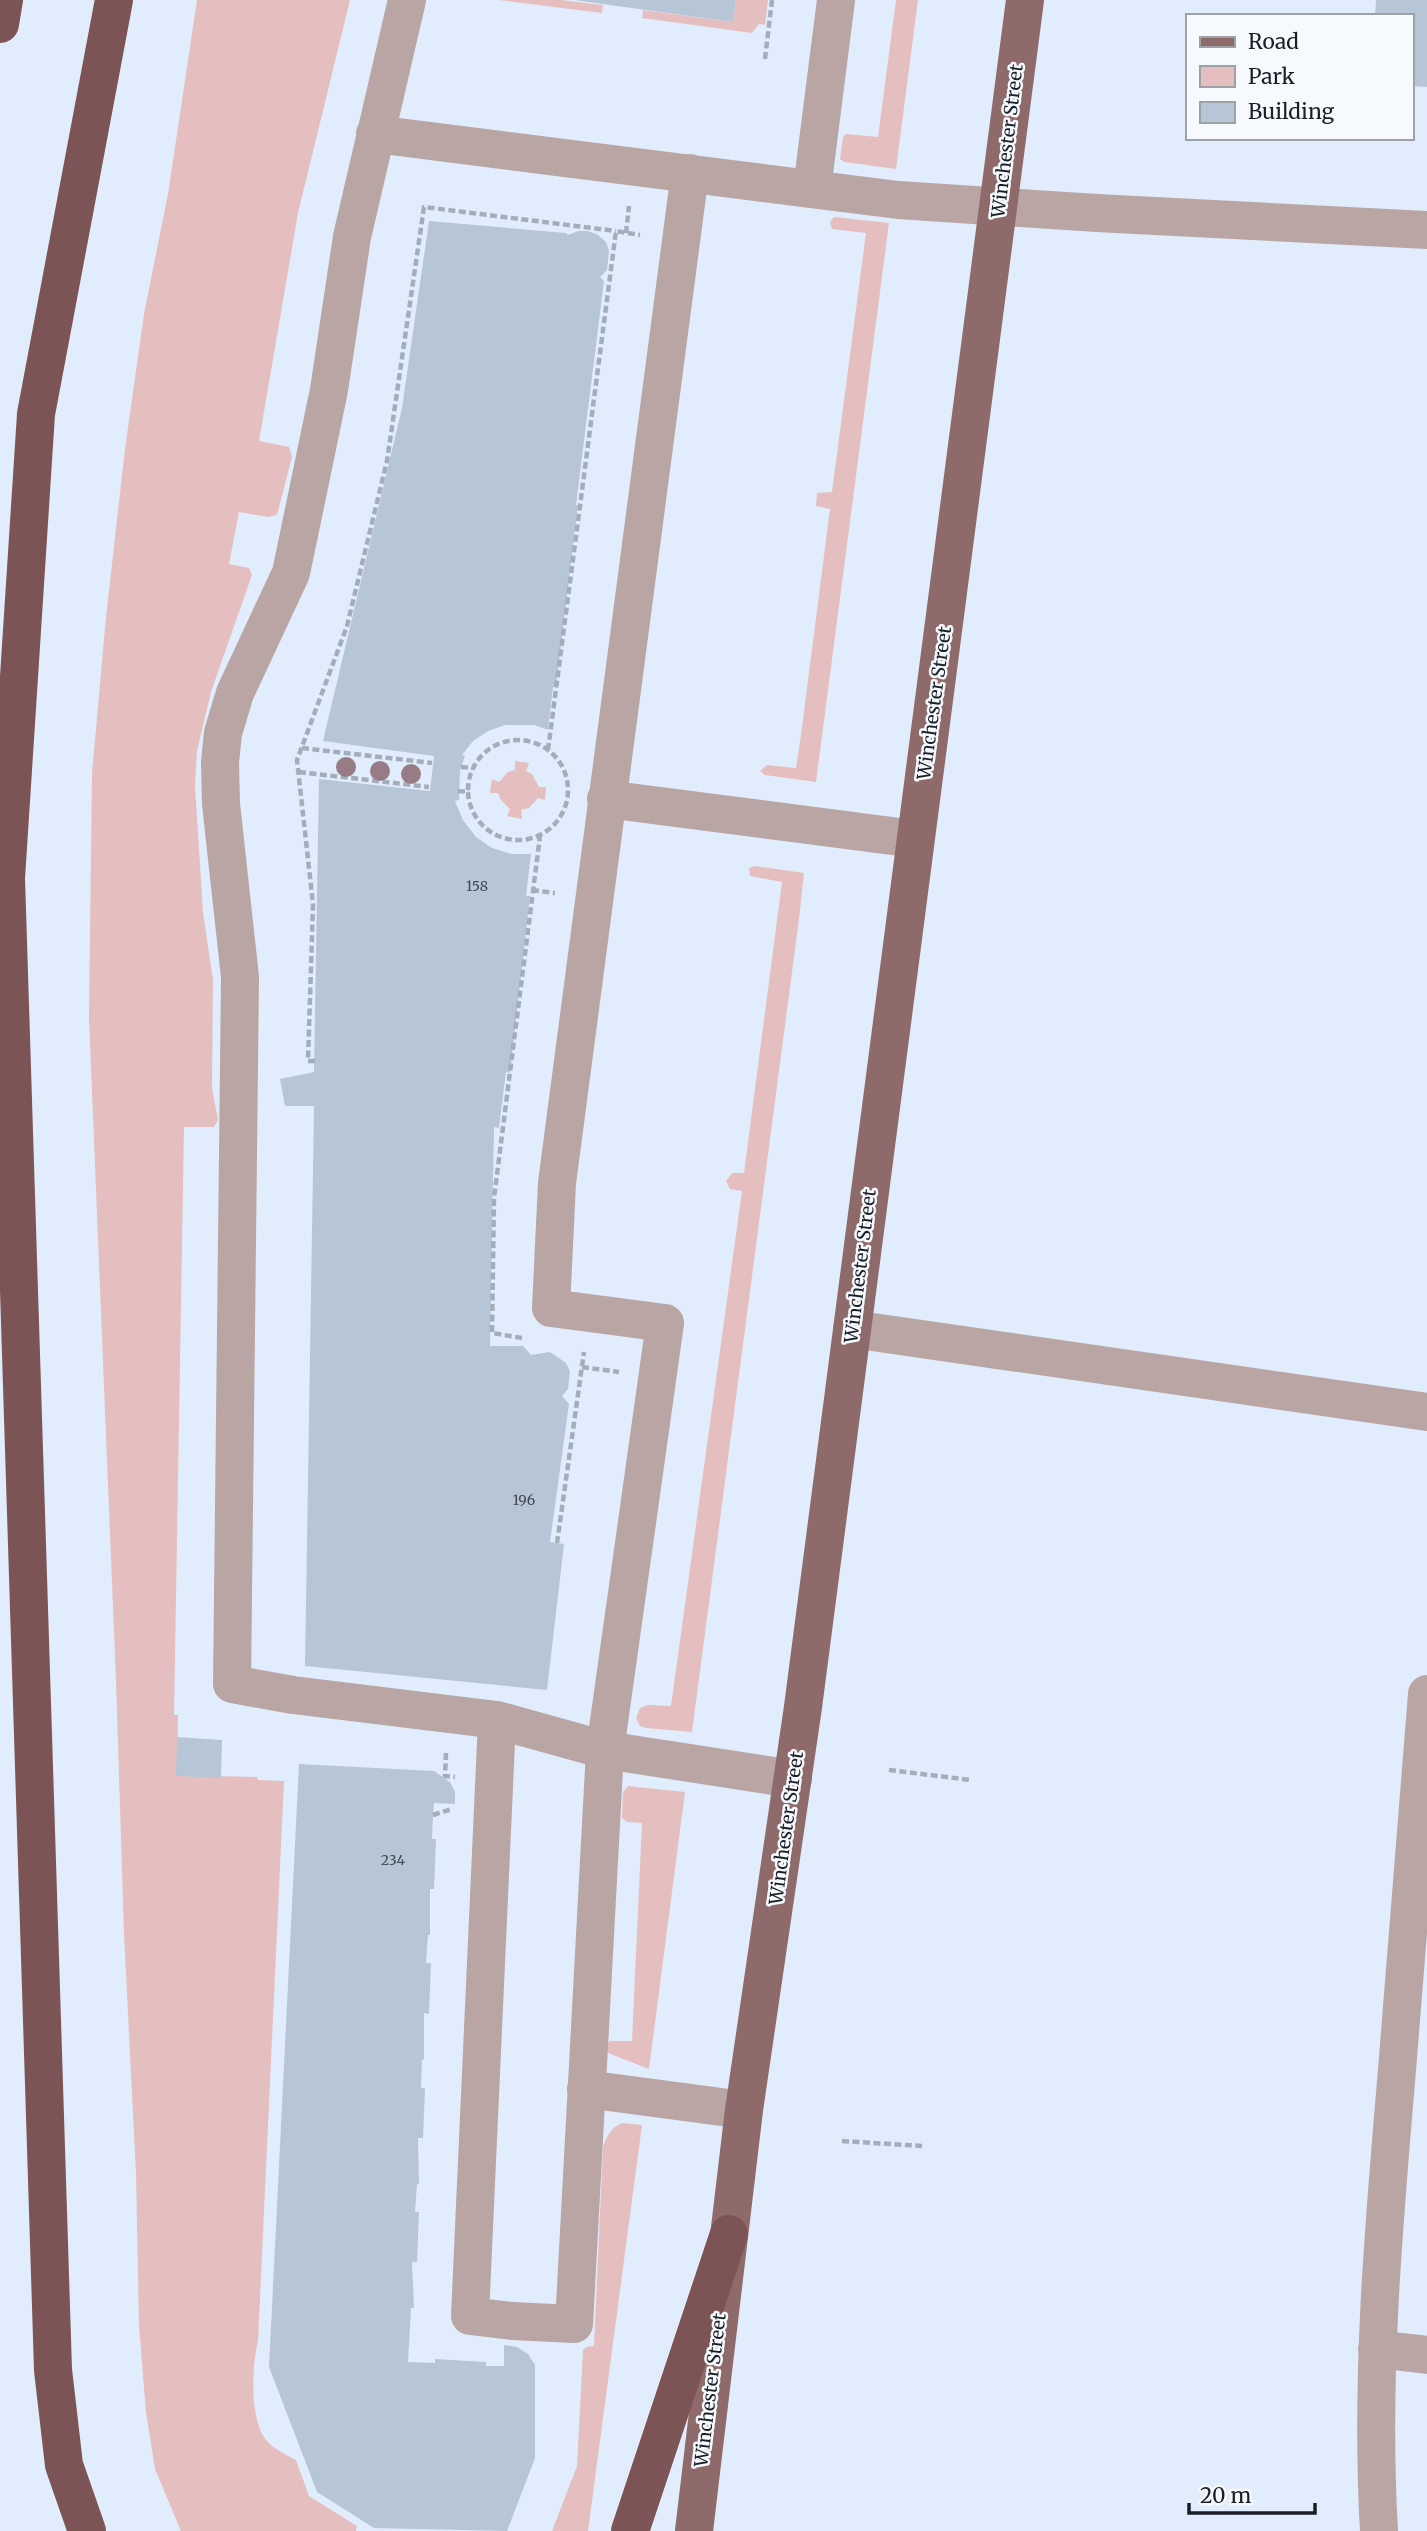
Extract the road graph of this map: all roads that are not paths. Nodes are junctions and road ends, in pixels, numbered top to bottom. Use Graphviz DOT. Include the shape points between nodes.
graph roads {
  1 [pos="4,0"];
  2 [pos="114,0"];
  3 [pos="407,0"];
  4 [pos="836,0"];
  5 [pos="1025,0"];
  6 [pos="0,24"];
  7 [pos="375,134"];
  8 [pos="690,173"];
  9 [pos="812,189"];
  10 [pos="998,206"];
  11 [pos="1427,230"];
  12 [pos="606,799"];
  13 [pos="915,839"];
  14 [pos="852,1329"];
  15 [pos="1427,1412"];
  16 [pos="1427,1694"];
  17 [pos="497,1720"];
  18 [pos="605,1750"];
  19 [pos="793,1779"];
  20 [pos="586,2089"];
  21 [pos="744,2110"];
  22 [pos="729,2234"];
  23 [pos="1377,2349"];
  24 [pos="1427,2355"];
  25 [pos="87,2531"];
  26 [pos="630,2531"];
  27 [pos="694,2531"];
  28 [pos="1379,2531"];
  1 -- 6 [label="highway"];
  2 -- 25 [label="highway" via="36,414 6,878 53,2370 64,2465"];
  3 -- 7 [label="lane"];
  4 -- 9 [label="lane"];
  5 -- 10 [label="main road, Winchester Street"];
  7 -- 8 [label="lane"];
  7 -- 17 [label="lane" via="291,573 235,693 220,762 240,977 232,1684"];
  8 -- 9 [label="lane"];
  8 -- 12 [label="lane"];
  9 -- 10 [label="lane"];
  10 -- 11 [label="lane"];
  10 -- 13 [label="main road, Winchester Street"];
  12 -- 13 [label="lane"];
  12 -- 18 [label="lane" via="557,1183 551,1308 665,1323"];
  13 -- 14 [label="main road, Winchester Street"];
  14 -- 15 [label="lane"];
  14 -- 19 [label="main road, Winchester Street"];
  16 -- 23 [label="lane"];
  17 -- 18 [label="lane"];
  17 -- 20 [label="lane" via="470,2316 574,2324"];
  18 -- 19 [label="lane"];
  18 -- 20 [label="lane"];
  19 -- 21 [label="main road, Winchester Street"];
  20 -- 21 [label="lane"];
  21 -- 22 [label="main road, Winchester Street"];
  22 -- 26 [label="highway"];
  22 -- 27 [label="main road, Winchester Street"];
  23 -- 24 [label="lane"];
  23 -- 28 [label="lane"];
}
